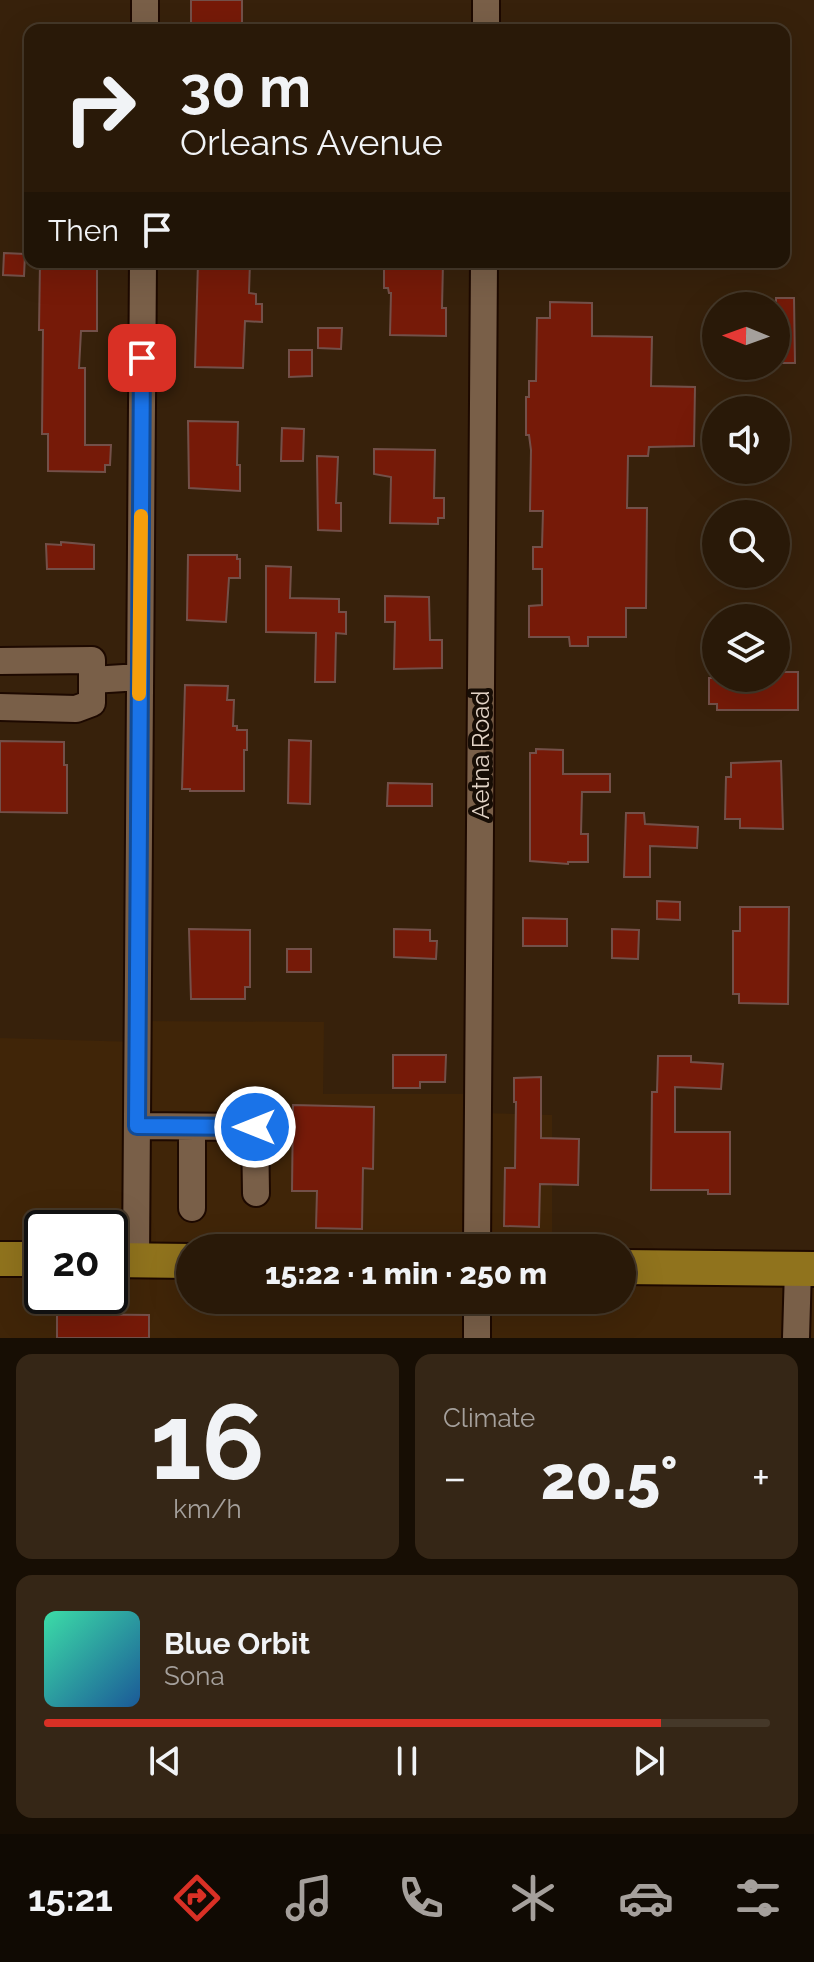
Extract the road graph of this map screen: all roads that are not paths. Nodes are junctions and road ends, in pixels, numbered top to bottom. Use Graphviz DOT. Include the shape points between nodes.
graph roads {
  1 [pos="145,0"];
  2 [pos="486,0"];
  3 [pos="145,24"];
  4 [pos="486,24"];
  5 [pos="143,268"];
  6 [pos="484,268"];
  7 [pos="0,661"];
  8 [pos="140,677"];
  9 [pos="92,680"];
  10 [pos="0,707"];
  11 [pos="137,1126"];
  12 [pos="192,1127"];
  13 [pos="256,1193"];
  14 [pos="192,1208"];
  15 [pos="128,1212"];
  16 [pos="477,1234"];
  17 [pos="0,1259"];
  18 [pos="24,1259"];
  19 [pos="128,1260"];
  20 [pos="176,1261"];
  21 [pos="636,1267"];
  22 [pos="806,1269"];
  23 [pos="477,1314"];
  24 [pos="477,1338"];
  25 [pos="796,1338"];
  1 -- 3 [label="street"];
  2 -- 4 [label="street"];
  5 -- 8 [label="street"];
  6 -- 16 [label="street, Aetna Road"];
  7 -- 9 [label="street" via="92,660"];
  8 -- 9 [label="street"];
  8 -- 11 [label="street"];
  9 -- 10 [label="street" via="92,703 76,709"];
  11 -- 12 [label="street"];
  11 -- 15 [label="street"];
  12 -- 13 [label="street" via="255,1127"];
  12 -- 14 [label="street"];
  17 -- 18 [label="main road"];
  19 -- 20 [label="main road"];
  21 -- 22 [label="main road"];
  22 -- 25 [label="street"];
  23 -- 24 [label="street"];
}
